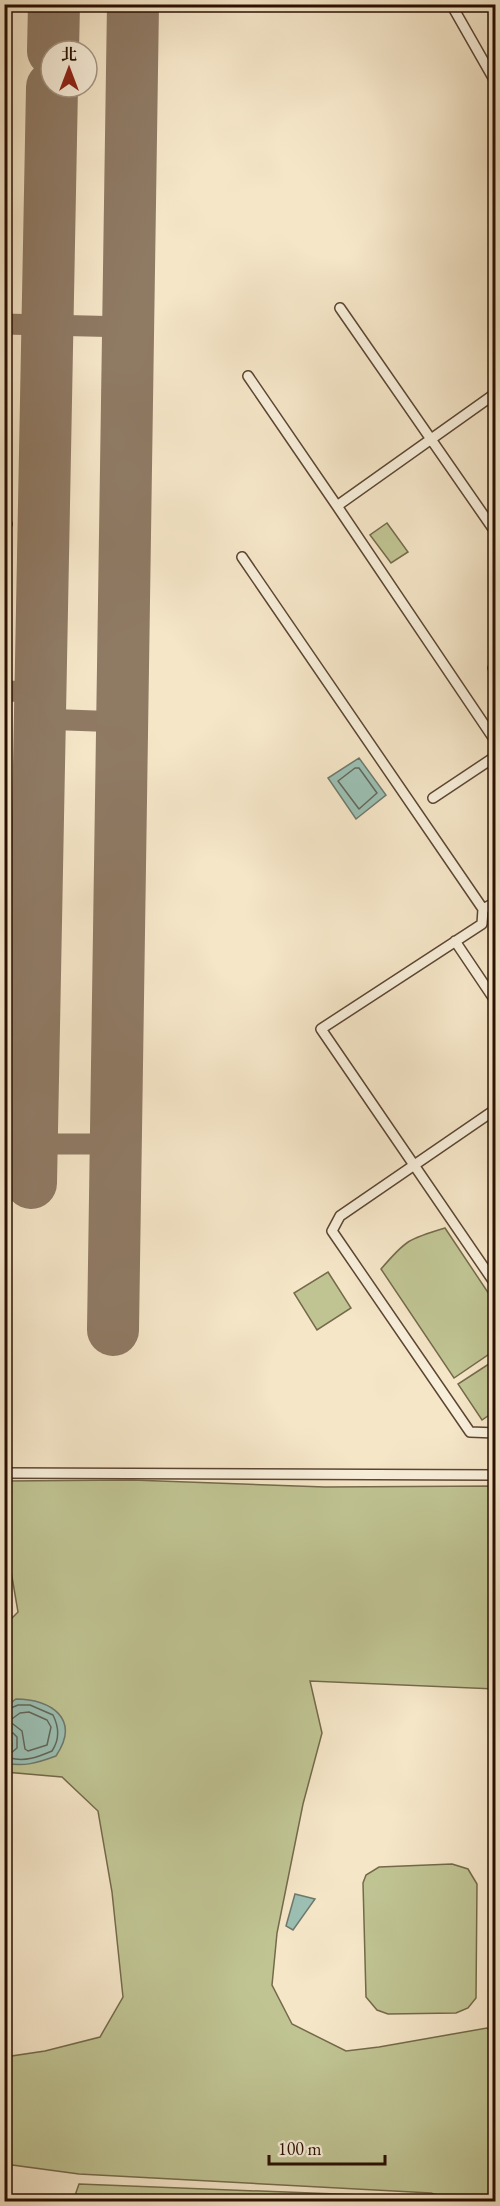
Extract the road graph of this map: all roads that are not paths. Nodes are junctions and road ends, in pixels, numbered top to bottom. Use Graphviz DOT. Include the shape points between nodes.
graph roads {
  1 [pos="451,4"];
  2 [pos="495,83"];
  3 [pos="340,308"];
  4 [pos="248,376"];
  5 [pos="495,393"];
  6 [pos="431,439"];
  7 [pos="338,506"];
  8 [pos="495,533"];
  9 [pos="242,557"];
  10 [pos="495,742"];
  11 [pos="495,756"];
  12 [pos="433,798"];
  13 [pos="495,902"];
  14 [pos="483,909"];
  15 [pos="455,941"];
  16 [pos="495,1002"];
  17 [pos="495,1108"];
  18 [pos="414,1166"];
  19 [pos="495,1286"];
  20 [pos="495,1433"];
  21 [pos="4,1473"];
  22 [pos="495,1475"];
  1 -- 2 [label="street"];
  3 -- 6 [label="street"];
  4 -- 7 [label="street"];
  5 -- 6 [label="street"];
  6 -- 7 [label="street"];
  6 -- 8 [label="street"];
  7 -- 10 [label="street"];
  9 -- 14 [label="street"];
  11 -- 12 [label="street"];
  13 -- 14 [label="street"];
  14 -- 15 [label="street" via="482,924"];
  15 -- 16 [label="street"];
  15 -- 18 [label="street" via="321,1029"];
  17 -- 18 [label="street"];
  18 -- 19 [label="street"];
  18 -- 20 [label="street" via="340,1216 332,1231 470,1432"];
  21 -- 22 [label="street"];
}
